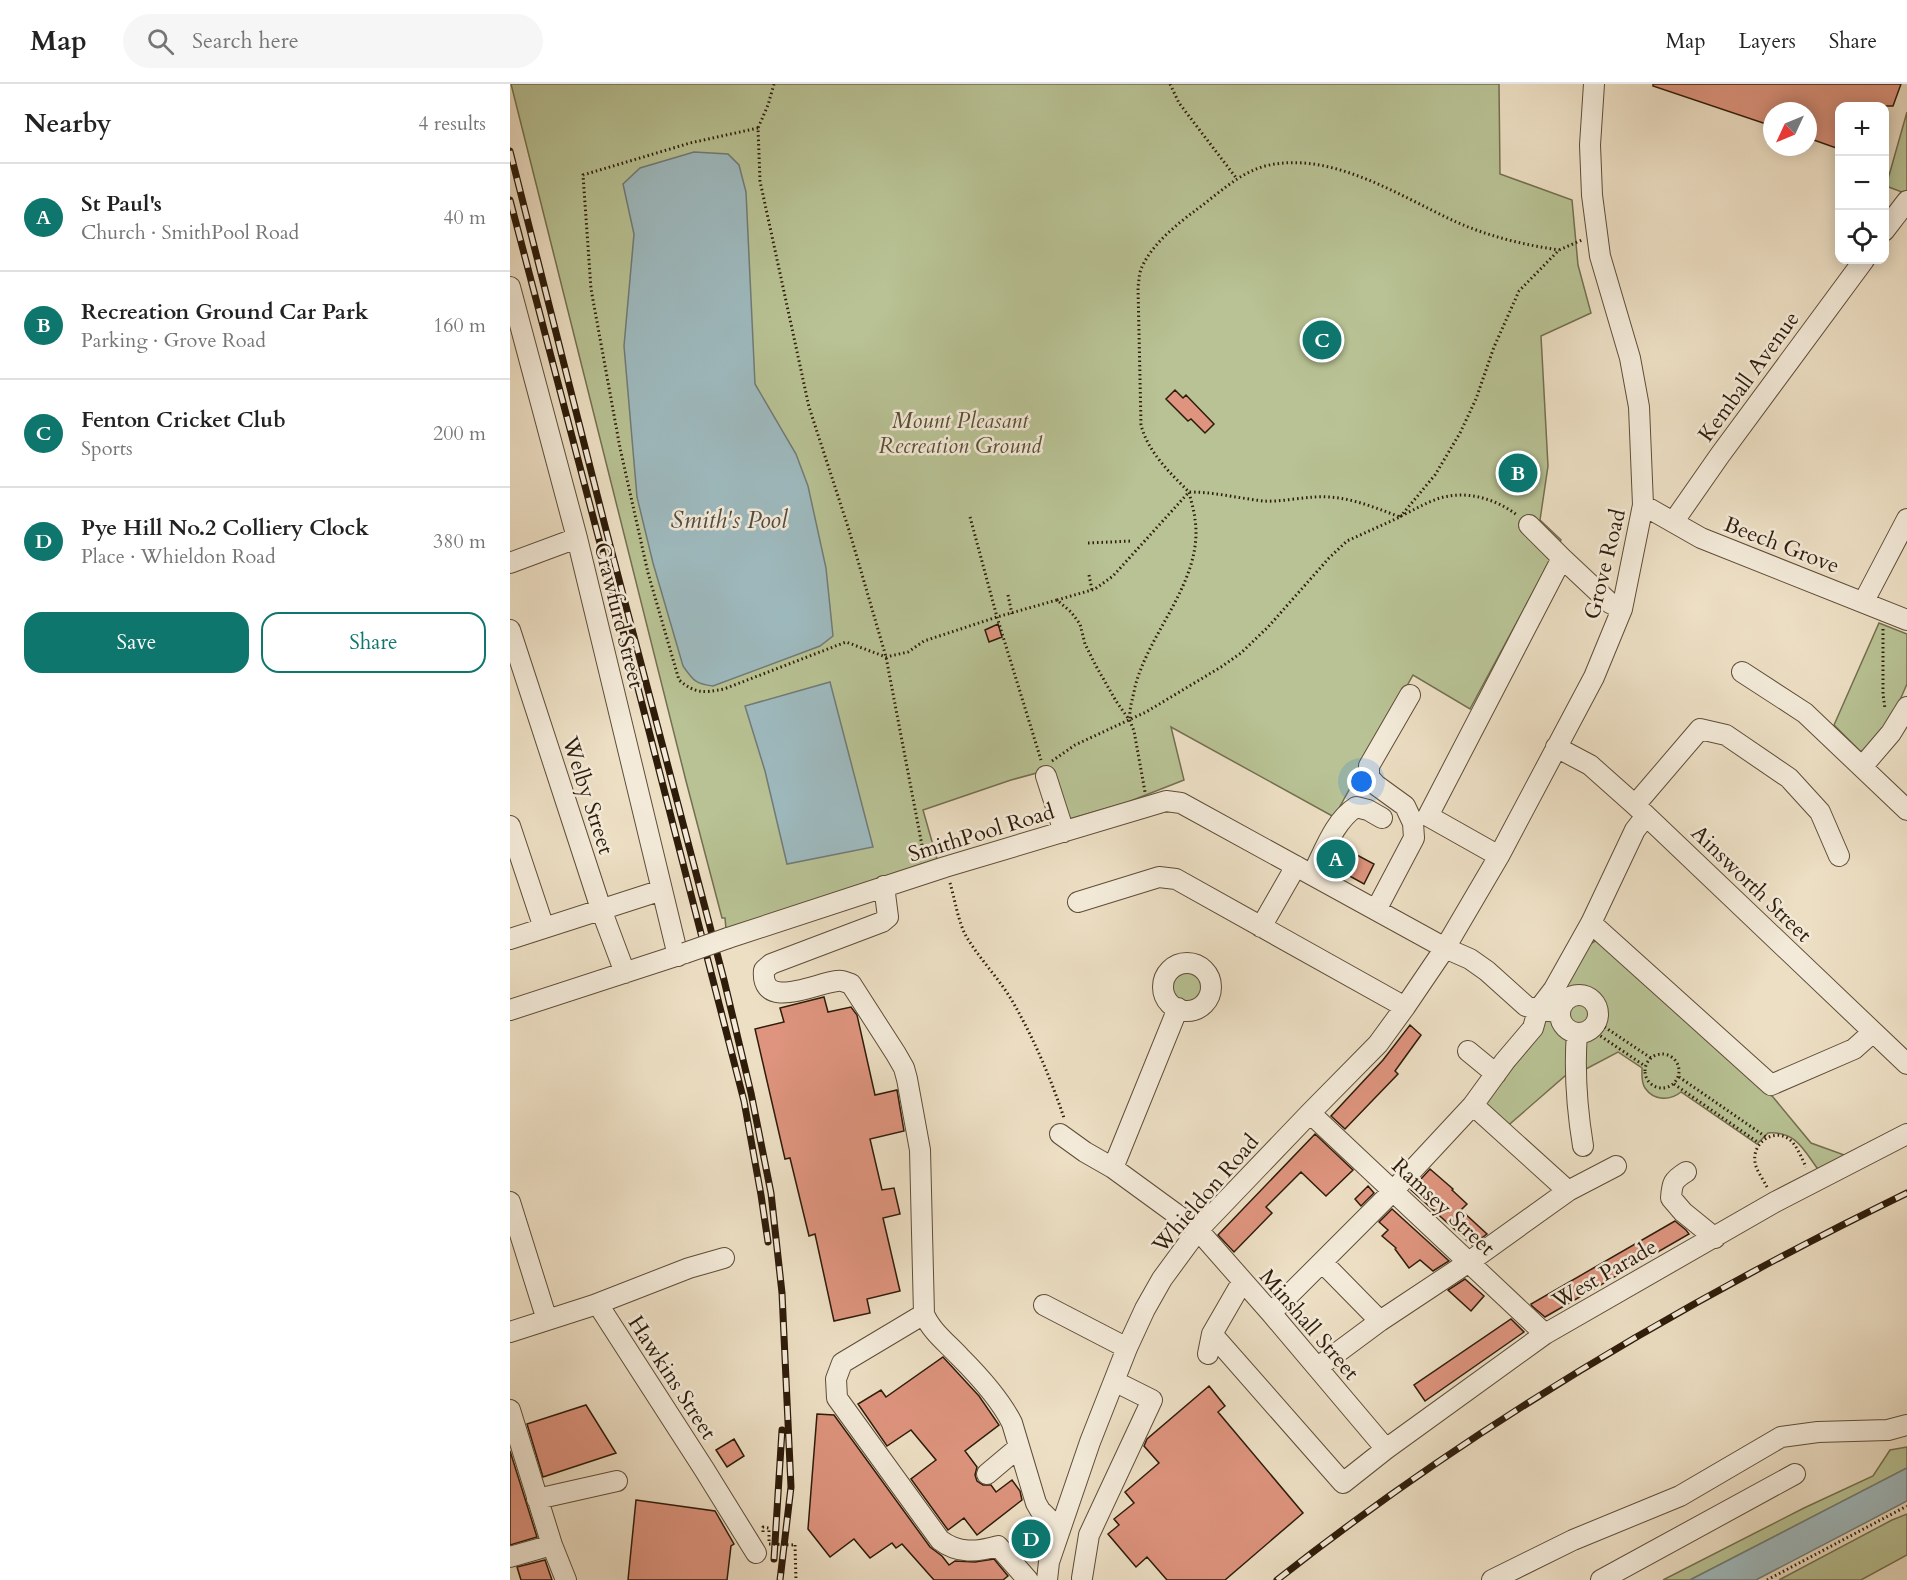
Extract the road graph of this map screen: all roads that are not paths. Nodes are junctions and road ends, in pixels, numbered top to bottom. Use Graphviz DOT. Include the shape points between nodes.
graph roads {
  1 [pos="1594,84"];
  2 [pos="1907,201"];
  3 [pos="1889,224"];
  4 [pos="1861,264"];
  5 [pos="510,287"];
  6 [pos="1643,505"];
  7 [pos="1907,519"];
  8 [pos="1674,521"];
  9 [pos="1529,525"];
  10 [pos="577,538"];
  11 [pos="1562,558"];
  12 [pos="511,559"];
  13 [pos="1873,605"];
  14 [pos="1622,609"];
  15 [pos="1907,620"];
  16 [pos="510,630"];
  17 [pos="1742,672"];
  18 [pos="1410,695"];
  19 [pos="1907,707"];
  20 [pos="1556,747"];
  21 [pos="1862,767"];
  22 [pos="1045,774"];
  23 [pos="1640,810"];
  24 [pos="1907,810"];
  25 [pos="1382,818"];
  26 [pos="510,826"];
  27 [pos="1064,832"];
  28 [pos="1499,856"];
  29 [pos="1839,856"];
  30 [pos="1304,870"];
  31 [pos="884,886"];
  32 [pos="662,890"];
  33 [pos="1078,902"];
  34 [pos="601,909"];
  35 [pos="1376,910"];
  36 [pos="1591,923"];
  37 [pos="1261,927"];
  38 [pos="544,928"];
  39 [pos="510,939"];
  40 [pos="1445,948"];
  41 [pos="681,955"];
  42 [pos="625,973"];
  43 [pos="511,1006"];
  44 [pos="1405,1007"];
  45 [pos="1178,1008"];
  46 [pos="1538,1010"];
  47 [pos="1560,1012"];
  48 [pos="1588,1028"];
  49 [pos="1873,1032"];
  50 [pos="1468,1051"];
  51 [pos="1907,1064"];
  52 [pos="1496,1074"];
  53 [pos="1473,1105"];
  54 [pos="1310,1113"];
  55 [pos="1060,1134"];
  56 [pos="1907,1134"];
  57 [pos="1583,1146"];
  58 [pos="1616,1166"];
  59 [pos="1113,1168"];
  60 [pos="1686,1172"];
  61 [pos="1393,1191"];
  62 [pos="1568,1191"];
  63 [pos="510,1202"];
  64 [pos="1198,1230"];
  65 [pos="1715,1238"];
  66 [pos="724,1258"];
  67 [pos="1469,1262"];
  68 [pos="1323,1263"];
  69 [pos="1242,1282"];
  70 [pos="594,1305"];
  71 [pos="1044,1305"];
  72 [pos="1271,1313"];
  73 [pos="924,1314"];
  74 [pos="547,1320"];
  75 [pos="1380,1321"];
  76 [pos="510,1332"];
  77 [pos="1212,1334"];
  78 [pos="1545,1334"];
  79 [pos="1127,1348"];
  80 [pos="1208,1354"];
  81 [pos="1318,1367"];
  82 [pos="1114,1381"];
  83 [pos="510,1410"];
  84 [pos="1907,1425"];
  85 [pos="1018,1448"];
  86 [pos="1386,1449"];
  87 [pos="710,1450"];
  88 [pos="705,1469"];
  89 [pos="987,1474"];
  90 [pos="1795,1474"];
  91 [pos="617,1481"];
  92 [pos="537,1499"];
  93 [pos="1060,1530"];
  94 [pos="552,1545"];
  95 [pos="763,1549"];
  96 [pos="510,1557"];
  97 [pos="1082,1578"];
  98 [pos="566,1580"];
  99 [pos="1028,1580"];
  100 [pos="1047,1580"];
  101 [pos="1492,1580"];
  102 [pos="1600,1580"];
  1 -- 6 [label="street, Grove Road" via="1592,195 1600,256 1630,358 1639,407"];
  2 -- 3 [label="street"];
  4 -- 8 [label="street, Kemball Avenue"];
  5 -- 10 [label="street, Crawfurd Street"];
  6 -- 8 [label="street, Beech Grove"];
  6 -- 14 [label="street, Grove Road"];
  7 -- 13 [label="street"];
  8 -- 13 [label="street, Beech Grove" via="1701,538"];
  9 -- 11 [label="street"];
  10 -- 12 [label="street"];
  10 -- 32 [label="street, Crawfurd Street"];
  11 -- 14 [label="street" via="1610,603"];
  11 -- 28 [label="street" via="1428,816"];
  13 -- 15 [label="street, Beech Grove"];
  14 -- 20 [label="street, Grove Road" via="1594,677"];
  16 -- 34 [label="street, Welby Street"];
  17 -- 21 [label="street" via="1805,713"];
  18 -- 35 [label="street" via="1369,766 1369,777 1376,785 1405,806 1413,823 1414,838"];
  19 -- 21 [label="street" via="1891,734"];
  20 -- 23 [label="street, Ainsworth Street" via="1590,765"];
  20 -- 28 [label="street, Grove Road"];
  21 -- 24 [label="street"];
  22 -- 27 [label="street"];
  23 -- 29 [label="street" via="1701,729 1726,735 1789,778 1820,812"];
  23 -- 36 [label="street" via="1635,830"];
  23 -- 49 [label="street, Ainsworth Street"];
  25 -- 30 [label="street" via="1356,807 1348,812"];
  26 -- 38 [label="street"];
  27 -- 30 [label="street, SmithPool Road" via="1166,801 1180,803"];
  27 -- 31 [label="street, SmithPool Road"];
  28 -- 40 [label="street, Grove Road"];
  30 -- 35 [label="street, SmithPool Road"];
  30 -- 37 [label="street"];
  31 -- 41 [label="street, SmithPool Road, bridge"];
  31 -- 73 [label="street" via="888,917 882,922 771,964 764,970 764,977 772,991 785,993 839,980 851,984 904,1068 920,1150"];
  32 -- 34 [label="street"];
  32 -- 41 [label="street, Crawfurd Street"];
  33 -- 37 [label="street" via="1159,877 1176,879"];
  34 -- 38 [label="street"];
  34 -- 42 [label="street, Welby Street"];
  35 -- 40 [label="street, SmithPool Road"];
  36 -- 46 [label="street"];
  36 -- 49 [label="street" via="1771,1085 1854,1050"];
  37 -- 44 [label="street"];
  38 -- 39 [label="street"];
  40 -- 44 [label="street, Grove Road"];
  40 -- 46 [label="street, SmithPool Road" via="1470,959 1526,1006"];
  41 -- 42 [label="street, SmithPool Road"];
  42 -- 43 [label="street, SmithPool Road"];
  44 -- 54 [label="street, Whieldon Road" via="1378,1044"];
  45 -- 59 [label="street"];
  46 -- 47 [label="street"];
  46 -- 52 [label="street" via="1533,1028"];
  47 -- 48 [label="street" via="1567,1029"];
  47 -- 48 [label="street" via="1571,996 1587,996 1598,1008"];
  48 -- 57 [label="street" via="1575,1056"];
  49 -- 51 [label="street, Ainsworth Street"];
  50 -- 52 [label="street"];
  52 -- 53 [label="street"];
  53 -- 61 [label="street"];
  53 -- 62 [label="street"];
  54 -- 61 [label="street, Ramsey Street"];
  54 -- 64 [label="street, Whieldon Road"];
  55 -- 59 [label="street, Minshall Street"];
  56 -- 65 [label="street, West Parade" via="1775,1202"];
  58 -- 62 [label="street"];
  59 -- 64 [label="street, Minshall Street"];
  60 -- 65 [label="street" via="1672,1185 1671,1198"];
  61 -- 67 [label="street, Ramsey Street"];
  61 -- 68 [label="street"];
  62 -- 67 [label="street"];
  63 -- 74 [label="street"];
  64 -- 69 [label="street, Minshall Street"];
  64 -- 79 [label="street, Whieldon Road" via="1162,1279"];
  65 -- 78 [label="street, West Parade"];
  66 -- 70 [label="street"];
  67 -- 75 [label="street"];
  67 -- 78 [label="street, Ramsey Street"];
  68 -- 72 [label="street"];
  68 -- 75 [label="street"];
  69 -- 72 [label="street, Minshall Street"];
  69 -- 77 [label="street"];
  70 -- 74 [label="street"];
  70 -- 88 [label="street, Hawkins Street" via="600,1307"];
  71 -- 79 [label="street"];
  72 -- 81 [label="street, Minshall Street"];
  73 -- 85 [label="street" via="928,1324 970,1367 1006,1413"];
  73 -- 99 [label="street" via="842,1363 836,1379 837,1398 940,1540 964,1550 998,1546"];
  74 -- 76 [label="street"];
  75 -- 81 [label="street"];
  77 -- 80 [label="street"];
  77 -- 86 [label="street, West Parade" via="1343,1483"];
  78 -- 86 [label="street, West Parade"];
  79 -- 82 [label="street, Whieldon Road"];
  81 -- 86 [label="street, Minshall Street"];
  82 -- 93 [label="street, Whieldon Road"];
  82 -- 97 [label="street" via="1152,1400 1089,1535"];
  83 -- 92 [label="street"];
  84 -- 101 [label="street" via="1888,1430 1781,1437 1680,1496 1573,1540"];
  85 -- 89 [label="street"];
  85 -- 93 [label="street" via="1035,1503"];
  87 -- 88 [label="street" via="712,1465"];
  88 -- 95 [label="street, Hawkins Street"];
  90 -- 102 [label="street"];
  91 -- 92 [label="street"];
  92 -- 94 [label="street"];
  93 -- 100 [label="street, Whieldon Road"];
  94 -- 96 [label="street"];
  94 -- 98 [label="street"];
}
